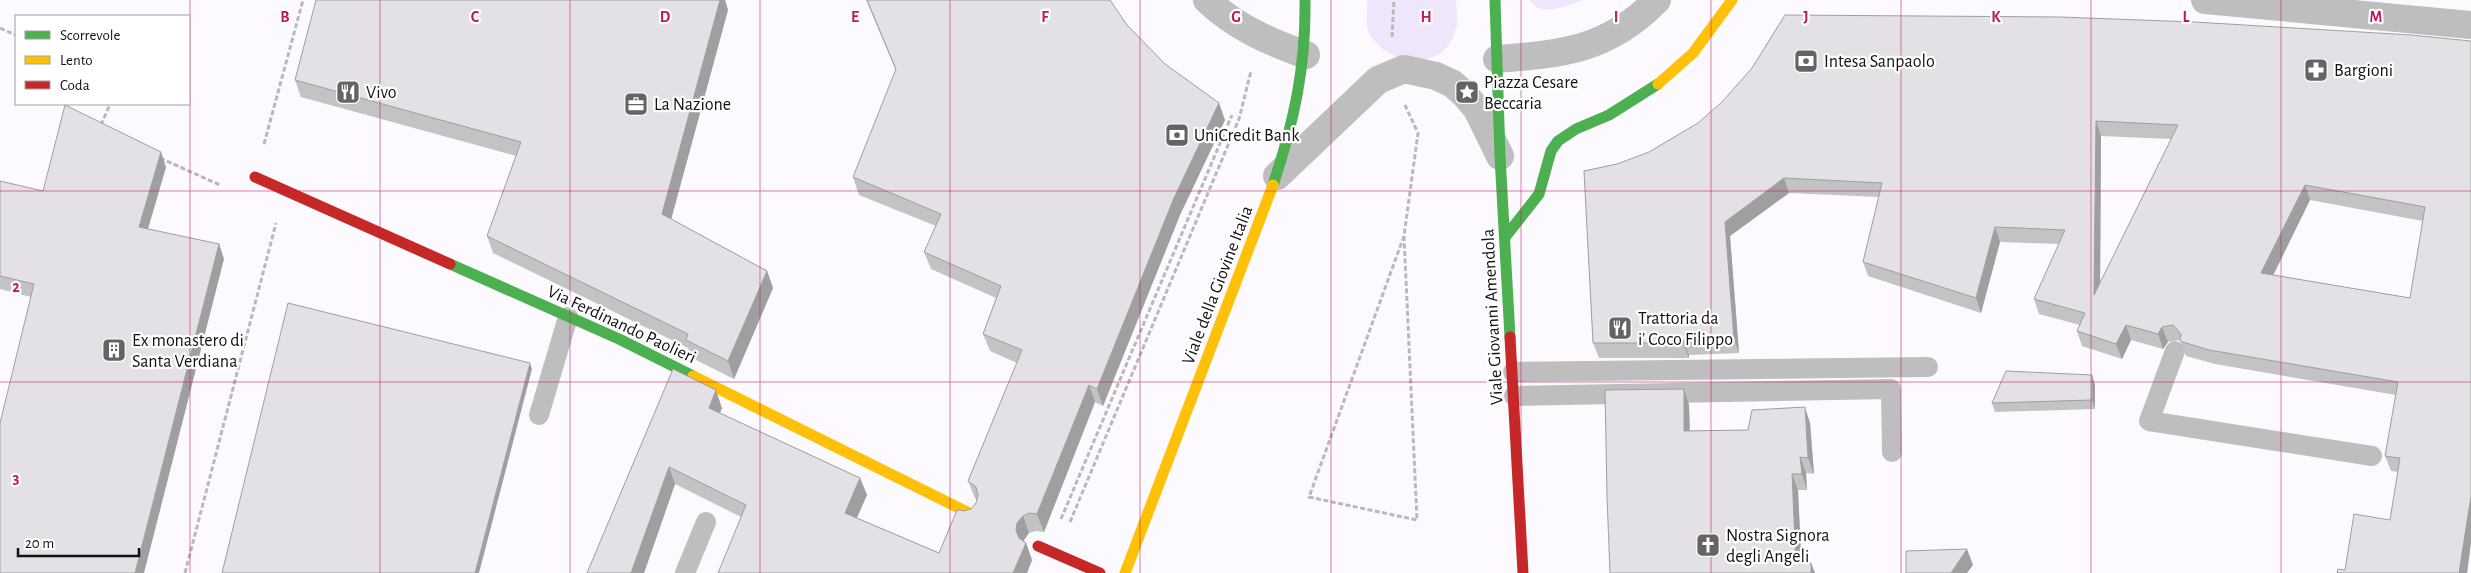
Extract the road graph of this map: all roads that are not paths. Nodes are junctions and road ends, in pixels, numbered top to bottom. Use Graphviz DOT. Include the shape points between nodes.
graph roads {
  1 [pos="1207,0"];
  2 [pos="1305,0"];
  3 [pos="1495,0"];
  4 [pos="1657,0"];
  5 [pos="1732,0"];
  6 [pos="2204,0"];
  7 [pos="2471,25"];
  8 [pos="1306,55"];
  9 [pos="1497,59"];
  10 [pos="1500,156"];
  11 [pos="1277,176"];
  12 [pos="255,177"];
  13 [pos="1506,236"];
  14 [pos="568,317"];
  15 [pos="2175,351"];
  16 [pos="1928,367"];
  17 [pos="1513,372"];
  18 [pos="1514,396"];
  19 [pos="539,415"];
  20 [pos="1892,452"];
  21 [pos="2372,456"];
  22 [pos="969,514"];
  23 [pos="706,522"];
  24 [pos="1047,551"];
  25 [pos="686,573"];
  26 [pos="1100,573"];
  27 [pos="1125,573"];
  28 [pos="1523,573"];
  1 -- 8 [label="street" via="1259,37"];
  2 -- 8 [label="main road, Viale della Giovine Italia"];
  3 -- 9 [label="main road"];
  4 -- 9 [label="street" via="1626,27 1598,42 1578,49"];
  5 -- 13 [label="main road" via="1717,24 1672,75 1606,117 1566,134 1556,142 1536,200"];
  6 -- 7 [label="street"];
  8 -- 11 [label="main road, Viale della Giovine Italia" via="1300,95"];
  9 -- 10 [label="main road, Viale Giovanni Amendola"];
  10 -- 11 [label="street" via="1478,109 1453,84 1428,72 1404,69 1391,73 1368,88"];
  10 -- 13 [label="main road, Viale Giovanni Amendola"];
  11 -- 27 [label="main road, Viale della Giovine Italia"];
  12 -- 14 [label="main road, Via Ferdinando Paolieri"];
  13 -- 17 [label="main road, Viale Giovanni Amendola"];
  14 -- 19 [label="lane"];
  14 -- 22 [label="main road, Via Ferdinando Paolieri" via="713,385"];
  15 -- 21 [label="lane" via="2149,421"];
  16 -- 17 [label="lane"];
  17 -- 18 [label="main road, Viale Giovanni Amendola"];
  18 -- 20 [label="lane" via="1891,389"];
  18 -- 28 [label="main road, Viale Giovanni Amendola"];
  23 -- 25 [label="lane"];
  24 -- 26 [label="main road"];
}
